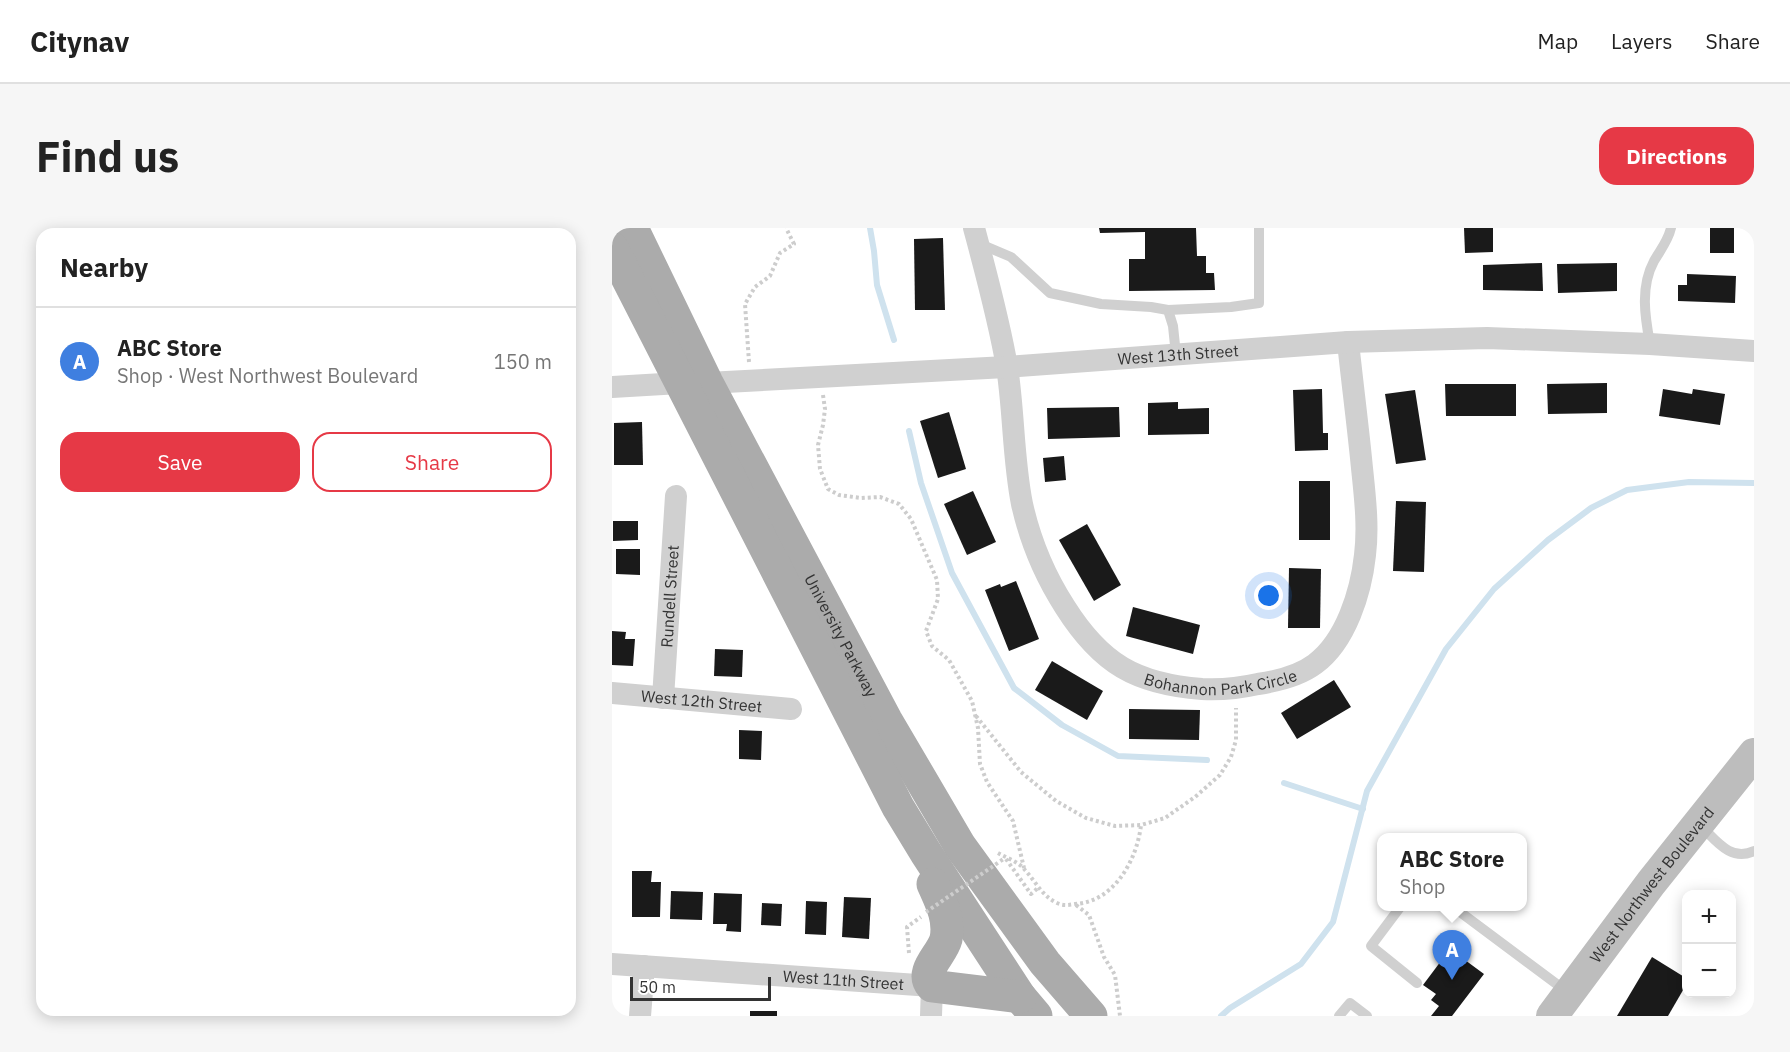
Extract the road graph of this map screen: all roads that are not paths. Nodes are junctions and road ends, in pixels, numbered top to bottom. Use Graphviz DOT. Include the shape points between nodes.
graph roads {
  1 [pos="632,228"];
  2 [pos="1259,228"];
  3 [pos="1671,228"];
  4 [pos="976,235"];
  5 [pos="612,248"];
  6 [pos="1168,310"];
  7 [pos="1348,342"];
  8 [pos="1650,344"];
  9 [pos="1754,351"];
  10 [pos="1176,355"];
  11 [pos="1006,367"];
  12 [pos="693,383"];
  13 [pos="612,387"];
  14 [pos="676,495"];
  15 [pos="612,693"];
  16 [pos="663,698"];
  17 [pos="790,709"];
  18 [pos="1754,754"];
  19 [pos="1698,823"];
  20 [pos="1754,851"];
  21 [pos="926,853"];
  22 [pos="1397,911"];
  23 [pos="1457,911"];
  24 [pos="612,964"];
  25 [pos="644,966"];
  26 [pos="1417,982"];
  27 [pos="932,1001"];
  28 [pos="1560,1005"];
  29 [pos="1028,1006"];
  30 [pos="640,1016"];
  31 [pos="1091,1016"];
  32 [pos="1340,1016"];
  33 [pos="1367,1016"];
  1 -- 12 [label="main road, University Parkway"];
  2 -- 6 [label="lane" via="1259,303"];
  3 -- 8 [label="lane" via="1646,284"];
  4 -- 6 [label="lane" via="1011,257 1050,294 1101,304"];
  4 -- 11 [label="street, Bohannon Park Circle"];
  5 -- 12 [label="main road, University Parkway"];
  6 -- 10 [label="lane"];
  7 -- 8 [label="street, West 13th Street" via="1487,338"];
  7 -- 10 [label="street, West 13th Street"];
  7 -- 11 [label="street, Bohannon Park Circle" via="1366,506 1365,554 1353,604 1342,629 1317,663 1278,681 1236,687 1173,687 1132,674 1110,660 1071,617 1048,577 1022,504"];
  8 -- 9 [label="street, West 13th Street"];
  10 -- 11 [label="street, West 13th Street"];
  11 -- 12 [label="street, West 13th Street"];
  12 -- 13 [label="street, West 13th Street"];
  12 -- 21 [label="main road, University Parkway" via="898,807"];
  12 -- 31 [label="main road, University Parkway" via="960,846 1045,963"];
  14 -- 16 [label="street, Rundell Street"];
  15 -- 16 [label="street, West 12th Street"];
  16 -- 17 [label="street, West 12th Street"];
  18 -- 19 [label="main road, West Northwest Boulevard"];
  19 -- 20 [label="lane" via="1726,850 1744,856"];
  19 -- 28 [label="main road, West Northwest Boulevard"];
  21 -- 27 [label="main road" via="947,919 946,940 927,975"];
  21 -- 29 [label="main road, University Parkway"];
  22 -- 26 [label="lane" via="1371,946"];
  23 -- 28 [label="lane"];
  24 -- 25 [label="street, West 11th Street"];
  25 -- 27 [label="street, West 11th Street"];
  25 -- 30 [label="street"];
  27 -- 29 [label="main road"];
  32 -- 33 [label="lane" via="1350,1003"];
}
